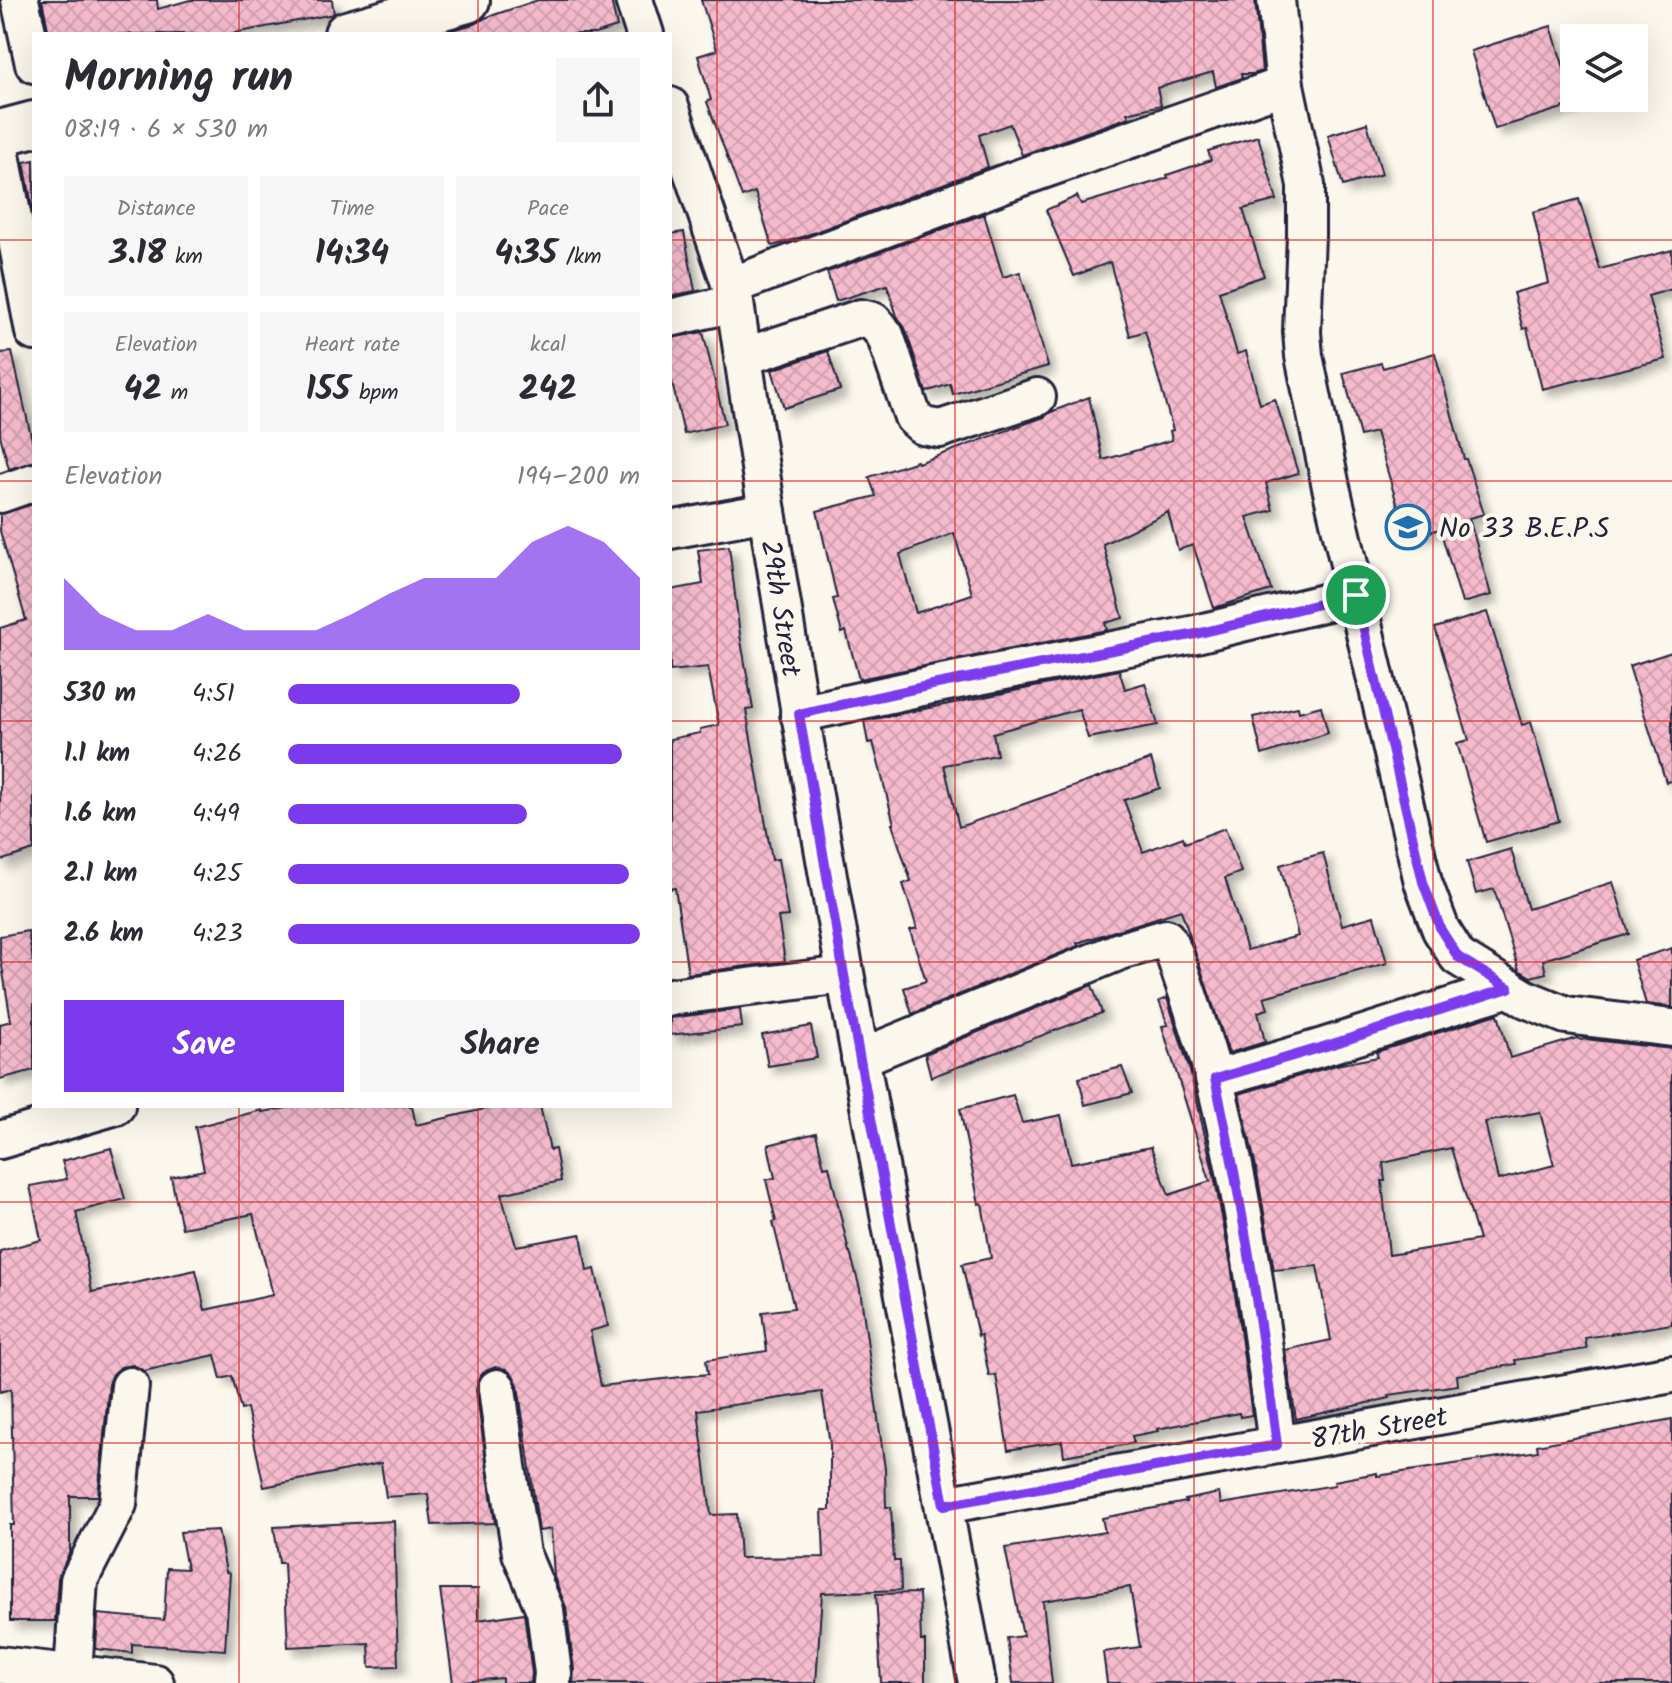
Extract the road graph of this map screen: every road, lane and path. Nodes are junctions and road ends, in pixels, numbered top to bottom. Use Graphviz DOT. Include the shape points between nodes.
graph roads {
  1 [pos="20,0"];
  2 [pos="467,0"];
  3 [pos="634,0"];
  4 [pos="1276,0"];
  5 [pos="354,32"];
  6 [pos="644,32"];
  7 [pos="32,55"];
  8 [pos="1285,85"];
  9 [pos="672,112"];
  10 [pos="32,125"];
  11 [pos="0,133"];
  12 [pos="0,149"];
  13 [pos="733,294"];
  14 [pos="672,317"];
  15 [pos="32,321"];
  16 [pos="743,357"];
  17 [pos="1037,397"];
  18 [pos="32,483"];
  19 [pos="0,494"];
  20 [pos="767,512"];
  21 [pos="672,530"];
  22 [pos="1356,595"];
  23 [pos="799,714"];
  24 [pos="844,975"];
  25 [pos="1509,988"];
  26 [pos="672,997"];
  27 [pos="1672,1028"];
  28 [pos="860,1058"];
  29 [pos="1215,1079"];
  30 [pos="109,1108"];
  31 [pos="0,1140"];
  32 [pos="1672,1374"];
  33 [pos="130,1386"];
  34 [pos="497,1388"];
  35 [pos="1277,1445"];
  36 [pos="944,1505"];
  37 [pos="0,1665"];
  38 [pos="73,1674"];
  39 [pos="155,1683"];
  40 [pos="552,1683"];
  41 [pos="977,1683"];
  1 -- 7 [label="street"];
  2 -- 5 [label="street"];
  3 -- 6 [label="street"];
  4 -- 8 [label="street"];
  8 -- 13 [label="street" via="1011,181"];
  8 -- 22 [label="street" via="1306,185 1304,356"];
  9 -- 13 [label="street, 29th Street"];
  10 -- 11 [label="street"];
  12 -- 15 [label="street"];
  13 -- 14 [label="street"];
  13 -- 16 [label="street, 29th Street"];
  16 -- 17 [label="street" via="861,318 873,321 885,335 913,417 923,426 940,429"];
  16 -- 20 [label="street, 29th Street"];
  18 -- 19 [label="street"];
  20 -- 21 [label="street"];
  20 -- 23 [label="street, 29th Street"];
  22 -- 23 [label="street" via="1196,634"];
  22 -- 25 [label="street" via="1423,882 1441,930 1458,957"];
  23 -- 24 [label="street, 29th Street"];
  24 -- 26 [label="street"];
  24 -- 28 [label="street, 29th Street"];
  25 -- 27 [label="street" via="1566,1015"];
  25 -- 29 [label="street"];
  28 -- 29 [label="street" via="1120,951 1166,938"];
  28 -- 36 [label="street, 29th Street"];
  29 -- 35 [label="street" via="1256,1290"];
  30 -- 31 [label="street"];
  32 -- 35 [label="street, 87th Street"];
  33 -- 38 [label="street" via="118,1504 79,1580"];
  34 -- 40 [label="street" via="521,1553 545,1610"];
  35 -- 36 [label="street, 87th Street"];
  36 -- 41 [label="street, 29th Street"];
  37 -- 38 [label="street"];
  38 -- 39 [label="street"];
}
